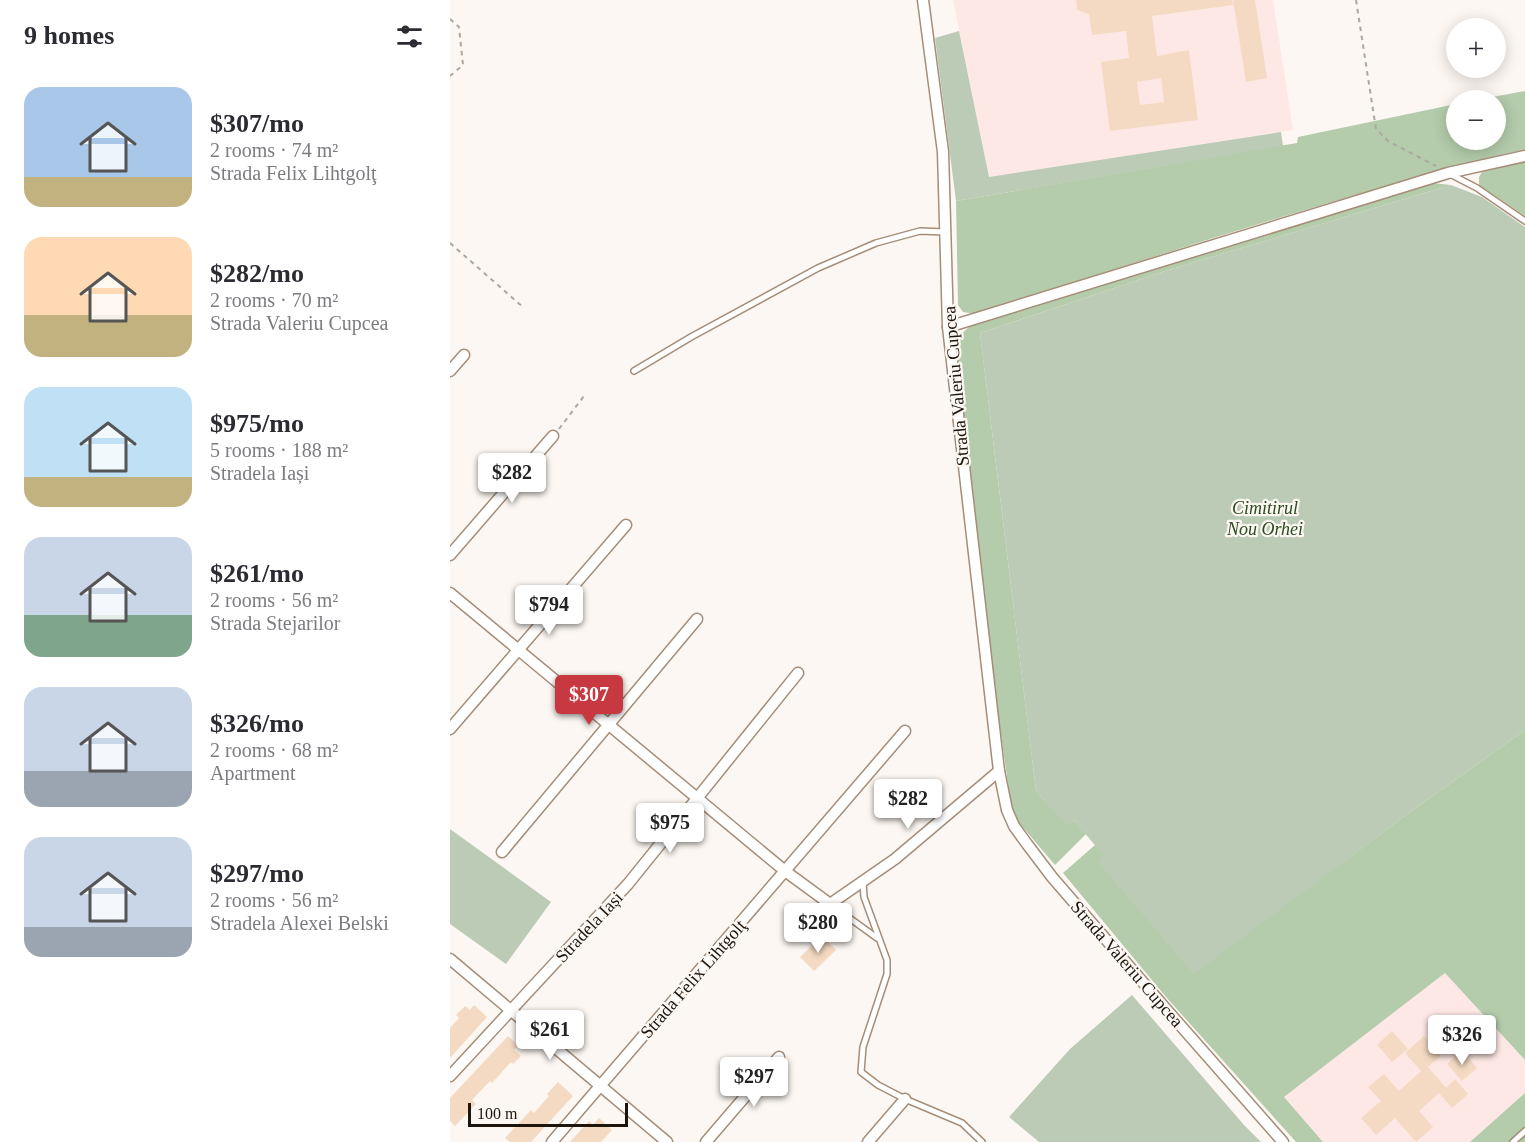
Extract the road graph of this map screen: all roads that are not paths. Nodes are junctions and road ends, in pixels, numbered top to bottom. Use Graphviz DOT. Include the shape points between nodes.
graph roads {
  1 [pos="923,0"];
  2 [pos="1525,156"];
  3 [pos="1449,173"];
  4 [pos="1525,221"];
  5 [pos="946,232"];
  6 [pos="948,327"];
  7 [pos="464,354"];
  8 [pos="450,371"];
  9 [pos="633,371"];
  10 [pos="553,435"];
  11 [pos="626,525"];
  12 [pos="450,555"];
  13 [pos="450,593"];
  14 [pos="697,619"];
  15 [pos="518,650"];
  16 [pos="798,672"];
  17 [pos="609,725"];
  18 [pos="450,729"];
  19 [pos="904,732"];
  20 [pos="999,771"];
  21 [pos="697,798"];
  22 [pos="502,852"];
  23 [pos="785,871"];
  24 [pos="863,880"];
  25 [pos="830,904"];
  26 [pos="879,939"];
  27 [pos="450,959"];
  28 [pos="512,1011"];
  29 [pos="779,1057"];
  30 [pos="450,1076"];
  31 [pos="602,1086"];
  32 [pos="905,1099"];
  33 [pos="1525,1131"];
  34 [pos="552,1142"];
  35 [pos="667,1142"];
  36 [pos="706,1142"];
  37 [pos="868,1142"];
  38 [pos="982,1142"];
  39 [pos="1283,1142"];
  40 [pos="1513,1142"];
  1 -- 5 [label="street, Strada Valeriu Cupcea" via="943,152"];
  2 -- 3 [label="street"];
  3 -- 4 [label="lane"];
  3 -- 6 [label="street"];
  5 -- 6 [label="street, Strada Valeriu Cupcea"];
  5 -- 9 [label="lane" via="920,231 876,243 818,268"];
  6 -- 20 [label="street, Strada Valeriu Cupcea"];
  7 -- 8 [label="street"];
  10 -- 12 [label="street"];
  11 -- 15 [label="street"];
  13 -- 15 [label="street"];
  14 -- 17 [label="street"];
  15 -- 17 [label="street"];
  15 -- 18 [label="street"];
  16 -- 21 [label="street, Stradela Iași"];
  17 -- 21 [label="street"];
  17 -- 22 [label="street"];
  19 -- 23 [label="street, Strada Felix Lihtgolţ"];
  20 -- 24 [label="street" via="932,829"];
  20 -- 39 [label="street, Strada Valeriu Cupcea" via="1014,826 1052,877"];
  21 -- 23 [label="street"];
  21 -- 28 [label="street, Stradela Iași" via="628,884"];
  23 -- 25 [label="street"];
  23 -- 31 [label="street, Strada Felix Lihtgolţ"];
  24 -- 25 [label="street"];
  24 -- 26 [label="lane" via="864,897"];
  25 -- 26 [label="lane"];
  26 -- 32 [label="lane" via="887,960 887,974 863,1047 861,1072"];
  27 -- 28 [label="street"];
  28 -- 30 [label="street, Stradela Iași"];
  28 -- 31 [label="street"];
  29 -- 36 [label="street"];
  31 -- 34 [label="street, Strada Felix Lihtgolţ"];
  31 -- 35 [label="street"];
  32 -- 37 [label="street"];
  32 -- 38 [label="lane" via="962,1123"];
  33 -- 40 [label="lane"];
}
